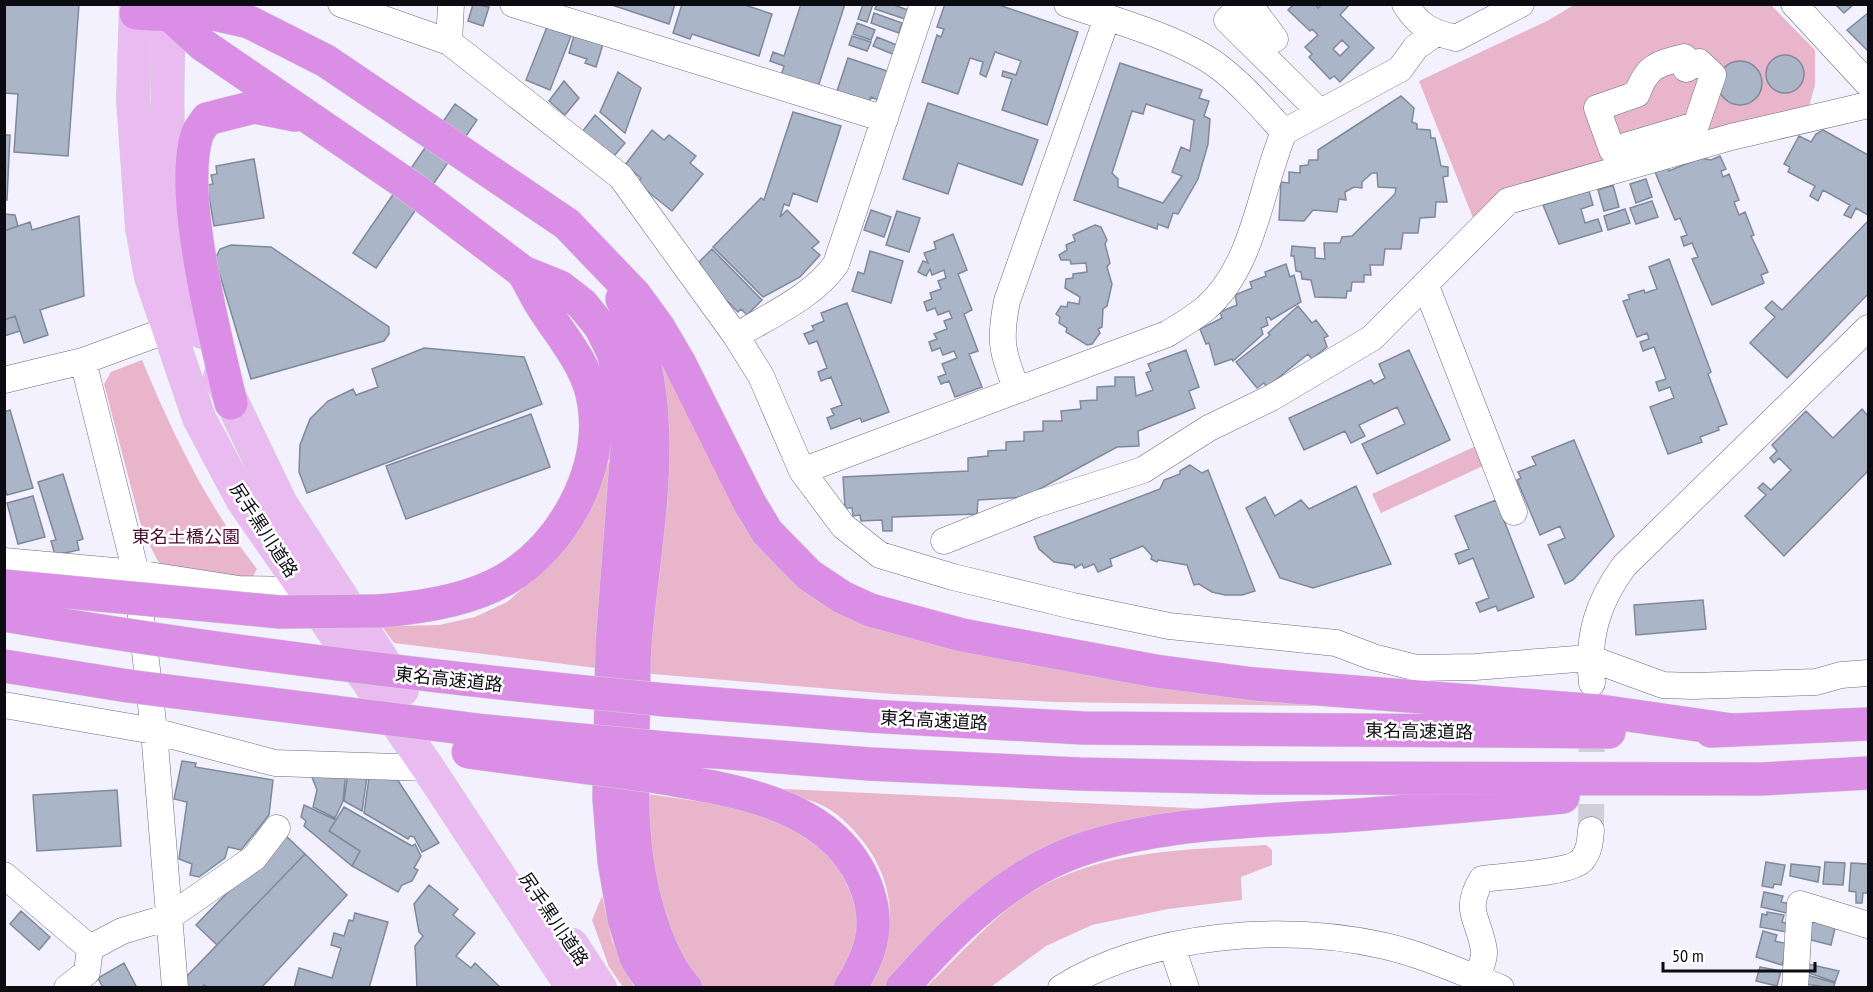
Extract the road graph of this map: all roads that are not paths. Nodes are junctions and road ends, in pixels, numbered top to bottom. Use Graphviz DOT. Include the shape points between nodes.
graph roads {
  1 [pos="244,4"];
  2 [pos="341,4"];
  3 [pos="451,4"];
  4 [pos="513,4"];
  5 [pos="922,4"];
  6 [pos="1243,4"];
  7 [pos="1249,4"];
  8 [pos="1405,4"];
  9 [pos="1521,4"];
  10 [pos="1794,4"];
  11 [pos="1076,6"];
  12 [pos="136,9"];
  13 [pos="170,10"];
  14 [pos="1107,18"];
  15 [pos="1436,33"];
  16 [pos="287,41"];
  17 [pos="1274,41"];
  18 [pos="450,42"];
  19 [pos="1869,84"];
  20 [pos="1869,105"];
  21 [pos="1319,111"];
  22 [pos="309,118"];
  23 [pos="885,119"];
  24 [pos="1284,132"];
  25 [pos="1612,150"];
  26 [pos="598,255"];
  27 [pos="523,272"];
  28 [pos="1426,286"];
  29 [pos="192,321"];
  30 [pos="1869,328"];
  31 [pos="736,336"];
  32 [pos="83,361"];
  33 [pos="4,380"];
  34 [pos="1017,390"];
  35 [pos="231,403"];
  36 [pos="802,471"];
  37 [pos="1514,512"];
  38 [pos="944,541"];
  39 [pos="4,561"];
  40 [pos="136,573"];
  41 [pos="4,586"];
  42 [pos="303,590"];
  43 [pos="4,615"];
  44 [pos="1589,658"];
  45 [pos="4,666"];
  46 [pos="1869,673"];
  47 [pos="1592,683"];
  48 [pos="4,705"];
  49 [pos="1856,725"];
  50 [pos="1732,730"];
  51 [pos="154,731"];
  52 [pos="661,763"];
  53 [pos="428,768"];
  54 [pos="1858,774"];
  55 [pos="1762,779"];
  56 [pos="277,828"];
  57 [pos="1591,830"];
  58 [pos="4,875"];
  59 [pos="169,917"];
  60 [pos="1869,925"];
  61 [pos="1172,947"];
  62 [pos="91,969"];
  63 [pos="1477,979"];
  64 [pos="1067,986"];
  65 [pos="67,987"];
  66 [pos="175,987"];
  67 [pos="573,987"];
  68 [pos="600,987"];
  69 [pos="656,987"];
  70 [pos="686,987"];
  71 [pos="850,987"];
  72 [pos="902,987"];
  73 [pos="1186,987"];
  74 [pos="1501,987"];
  75 [pos="1795,987"];
  1 -- 16 [label="highway"];
  2 -- 18 [label="street"];
  3 -- 18 [label="street"];
  4 -- 23 [label="street"];
  5 -- 23 [label="street"];
  6 -- 17 [label="street" via="1227,20"];
  7 -- 17 [label="street"];
  8 -- 15 [label="street" via="1416,22"];
  9 -- 15 [label="street" via="1456,38"];
  10 -- 19 [label="street"];
  11 -- 14 [label="street"];
  12 -- 13 [label="highway"];
  12 -- 29 [label="main road, 尻手黒川道路" via="133,100 142,228 151,277"];
  13 -- 16 [label="highway" via="210,11 249,22"];
  13 -- 22 [label="highway" via="203,45"];
  13 -- 29 [label="main road, 尻手黒川道路" via="174,220"];
  14 -- 24 [label="street" via="1188,49 1219,67"];
  14 -- 34 [label="street" via="1007,301 1002,351"];
  15 -- 21 [label="street" via="1416,47 1400,69"];
  16 -- 26 [label="highway" via="326,61 461,151 567,224"];
  17 -- 21 [label="street" via="1305,83"];
  18 -- 31 [label="street" via="621,177"];
  20 -- 28 [label="street" via="1731,137 1508,201"];
  21 -- 24 [label="street"];
  22 -- 27 [label="highway" via="416,190"];
  22 -- 29 [label="highway" via="254,106 207,119 198,133 192,160"];
  23 -- 31 [label="street" via="831,271 814,288"];
  24 -- 34 [label="street" via="1231,279 1206,308 1167,334"];
  25 -- 25 [label="street" via="1696,125 1713,75 1699,62 1686,69 1684,57 1657,64 1643,78 1637,94 1598,108"];
  26 -- 50 [label="highway" via="659,328 766,532 809,575 870,610 962,635 1155,671 1254,684 1600,711"];
  26 -- 70 [label="highway" via="628,310 652,401 654,466 635,645 632,802 642,894 655,934 677,978"];
  27 -- 41 [label="highway, bridge" via="582,368 594,403 596,435 580,495 557,533 534,558 506,579 417,608 379,611 280,612"];
  27 -- 69 [label="highway" via="560,287 582,304 600,326 613,352 623,390 628,436 612,645 609,798 624,919 636,958"];
  28 -- 37 [label="street"];
  28 -- 38 [label="street" via="1372,338 1271,398 1209,428 1143,470 1037,504"];
  29 -- 32 [label="street"];
  29 -- 35 [label="highway"];
  29 -- 42 [label="main road, 尻手黒川道路" via="199,418 242,499"];
  30 -- 44 [label="street" via="1624,566 1606,591"];
  31 -- 36 [label="street" via="761,375"];
  32 -- 33 [label="street"];
  32 -- 40 [label="street"];
  34 -- 36 [label="street"];
  35 -- 68 [label="main road, 尻手黒川道路" via="305,543"];
  36 -- 44 [label="street" via="843,526 880,555 952,577 1169,626 1336,643 1417,668"];
  39 -- 40 [label="street"];
  40 -- 42 [label="street" via="239,589"];
  40 -- 51 [label="street"];
  42 -- 53 [label="main road, 尻手黒川道路"];
  43 -- 50 [label="highway, 東名高速道路, bridge" via="458,681 869,716 1083,728"];
  44 -- 46 [label="street" via="1663,685 1816,682"];
  44 -- 47 [label="street"];
  45 -- 52 [label="highway, bridge" via="128,686 486,731"];
  48 -- 51 [label="street"];
  49 -- 50 [label="highway, 東名高速道路"];
  51 -- 53 [label="street" via="275,763"];
  51 -- 59 [label="street"];
  52 -- 55 [label="highway" via="869,764 1267,778"];
  52 -- 71 [label="highway" via="802,816 828,832 846,852 863,879 872,907 873,936 867,961"];
  53 -- 67 [label="main road, 尻手黒川道路"];
  54 -- 55 [label="highway"];
  55 -- 72 [label="highway" via="1421,811 1182,828 1108,843 1052,861 1013,883 971,918"];
  56 -- 59 [label="street" via="254,858"];
  57 -- 63 [label="street" via="1590,848 1580,862 1555,872 1482,879 1473,894 1471,911 1484,952"];
  58 -- 62 [label="street"];
  59 -- 62 [label="street" via="122,931"];
  59 -- 66 [label="street"];
  60 -- 75 [label="street" via="1800,904"];
  61 -- 63 [label="street" via="1219,938 1311,935 1387,946"];
  61 -- 64 [label="street" via="1127,957"];
  61 -- 73 [label="street"];
  62 -- 65 [label="street"];
  63 -- 74 [label="street"];
}
